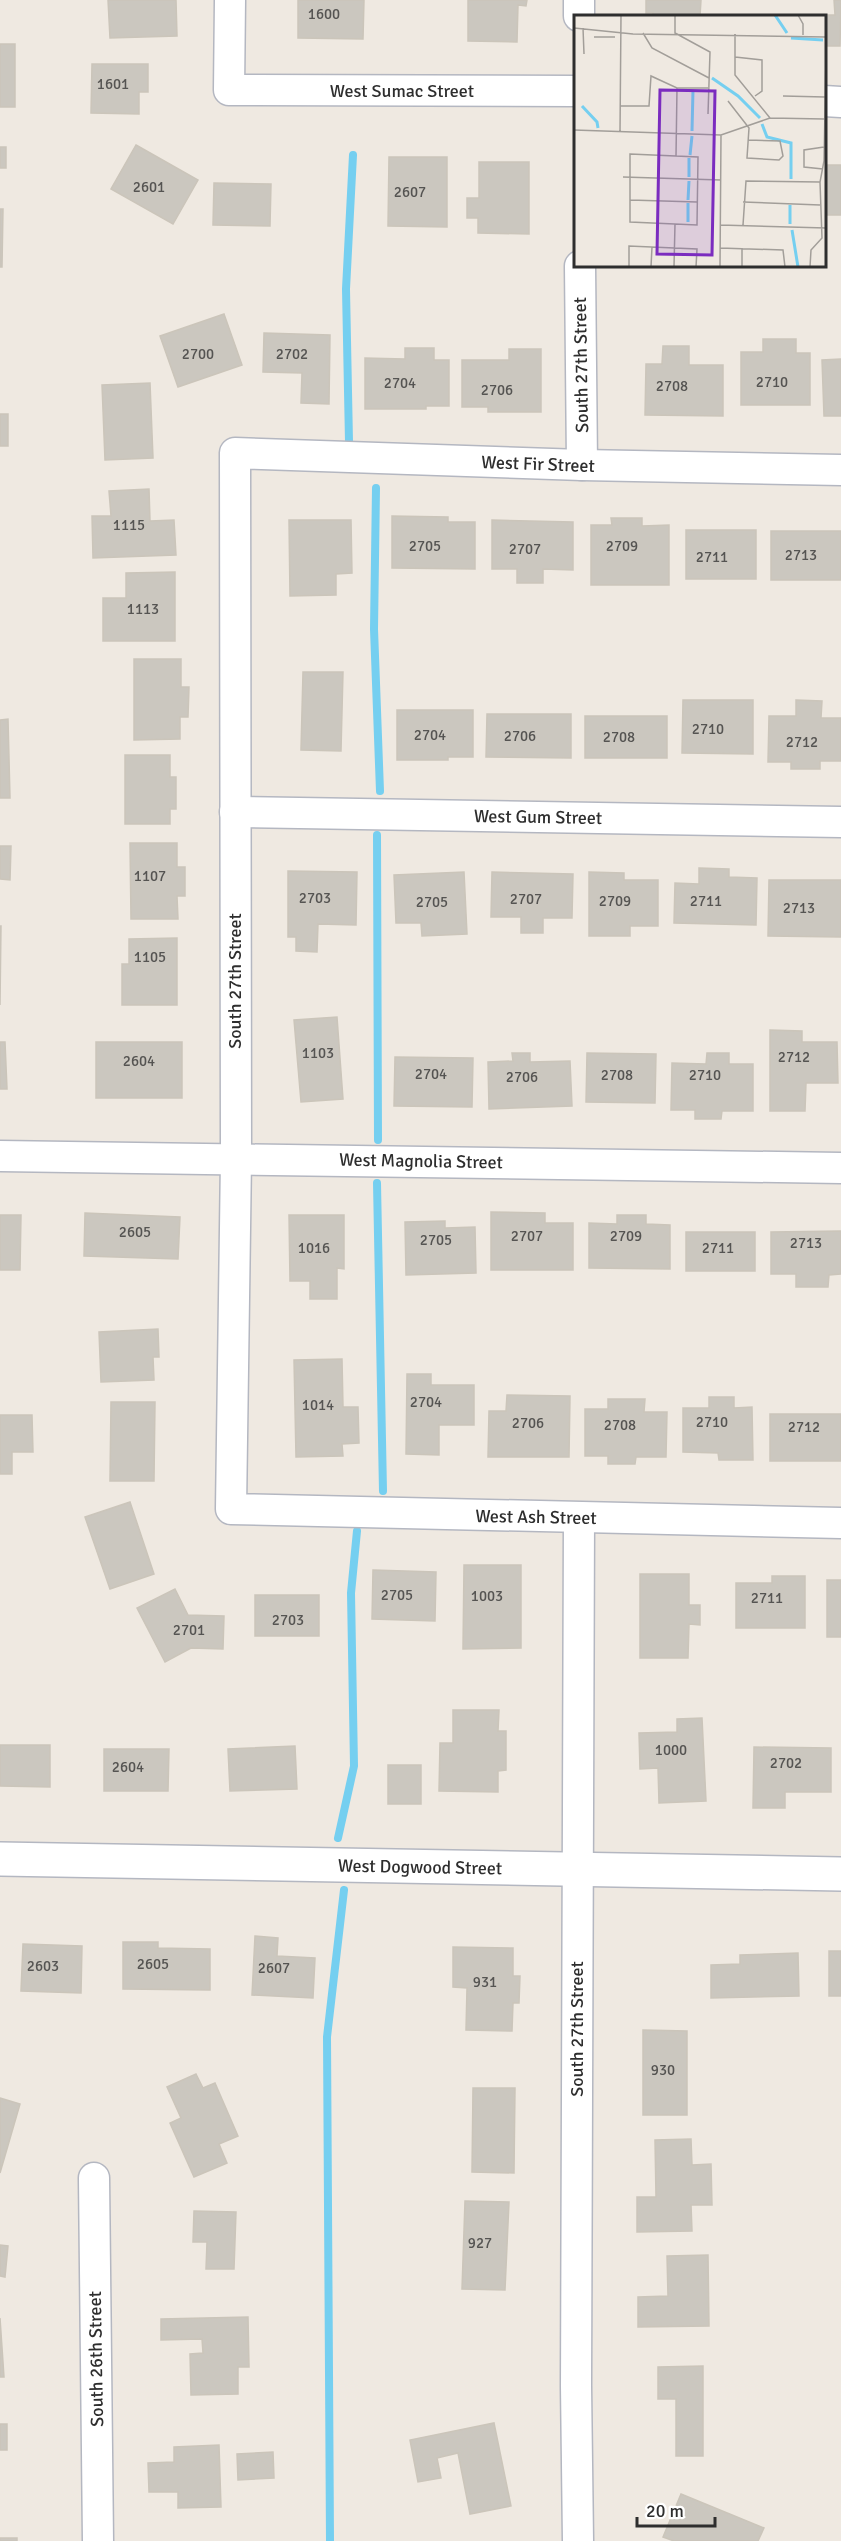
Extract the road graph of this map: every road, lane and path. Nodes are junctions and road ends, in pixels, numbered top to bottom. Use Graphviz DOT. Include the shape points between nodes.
graph roads {
  1 [pos="230,0"];
  2 [pos="574,91"];
  3 [pos="826,101"];
  4 [pos="841,102"];
  5 [pos="580,267"];
  6 [pos="235,453"];
  7 [pos="582,465"];
  8 [pos="841,470"];
  9 [pos="235,812"];
  10 [pos="841,822"];
  11 [pos="0,1156"];
  12 [pos="236,1158"];
  13 [pos="841,1168"];
  14 [pos="231,1509"];
  15 [pos="579,1518"];
  16 [pos="841,1523"];
  17 [pos="0,1859"];
  18 [pos="578,1870"];
  19 [pos="841,1874"];
  20 [pos="94,2178"];
  21 [pos="98,2541"];
  22 [pos="579,2541"];
  1 -- 2 [label="street, West Sumac Street" via="229,90"];
  3 -- 4 [label="street"];
  5 -- 7 [label="street, South 27th Street"];
  6 -- 7 [label="street, West Fir Street"];
  6 -- 9 [label="street, South 27th Street"];
  7 -- 8 [label="street, West Fir Street"];
  9 -- 10 [label="street, West Gum Street"];
  9 -- 12 [label="street, South 27th Street"];
  11 -- 12 [label="street, West Magnolia Street"];
  12 -- 13 [label="street, West Magnolia Street"];
  12 -- 14 [label="street, South 27th Street"];
  14 -- 15 [label="street, West Ash Street"];
  15 -- 16 [label="street, West Ash Street"];
  15 -- 18 [label="street, South 27th Street"];
  17 -- 18 [label="street, West Dogwood Street"];
  18 -- 19 [label="street, West Dogwood Street"];
  18 -- 22 [label="street, South 27th Street"];
  20 -- 21 [label="street, South 26th Street"];
}
